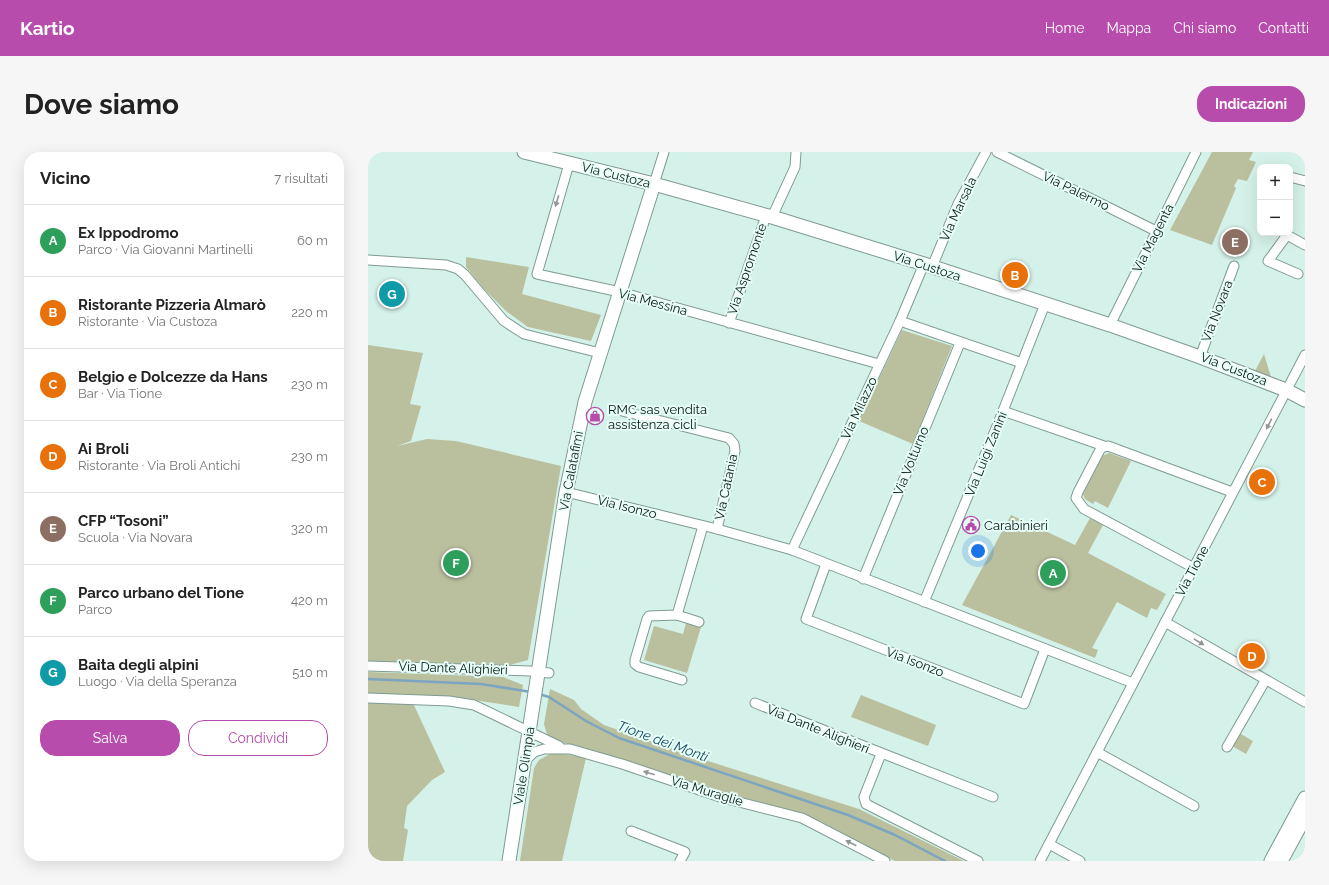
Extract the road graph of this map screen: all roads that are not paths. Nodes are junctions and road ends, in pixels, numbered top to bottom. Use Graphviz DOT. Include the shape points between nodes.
graph roads {
  1 [pos="524,152"];
  2 [pos="546,152"];
  3 [pos="664,152"];
  4 [pos="796,152"];
  5 [pos="986,152"];
  6 [pos="997,152"];
  7 [pos="1196,152"];
  8 [pos="565,162"];
  9 [pos="1293,178"];
  10 [pos="1305,182"];
  11 [pos="654,184"];
  12 [pos="769,216"];
  13 [pos="1156,231"];
  14 [pos="1305,245"];
  15 [pos="368,260"];
  16 [pos="928,266"];
  17 [pos="1234,266"];
  18 [pos="1298,274"];
  19 [pos="620,292"];
  20 [pos="1045,304"];
  21 [pos="900,321"];
  22 [pos="729,323"];
  23 [pos="1110,325"];
  24 [pos="960,343"];
  25 [pos="600,352"];
  26 [pos="1305,355"];
  27 [pos="1200,357"];
  28 [pos="1022,363"];
  29 [pos="879,364"];
  30 [pos="1286,390"];
  31 [pos="1305,400"];
  32 [pos="622,411"];
  33 [pos="1004,411"];
  34 [pos="1104,446"];
  35 [pos="566,492"];
  36 [pos="1232,492"];
  37 [pos="703,526"];
  38 [pos="718,529"];
  39 [pos="792,550"];
  40 [pos="826,564"];
  41 [pos="1194,568"];
  42 [pos="863,579"];
  43 [pos="924,602"];
  44 [pos="676,615"];
  45 [pos="699,622"];
  46 [pos="1165,622"];
  47 [pos="1046,649"];
  48 [pos="368,666"];
  49 [pos="544,673"];
  50 [pos="682,680"];
  51 [pos="1265,680"];
  52 [pos="1133,683"];
  53 [pos="368,698"];
  54 [pos="1305,702"];
  55 [pos="755,703"];
  56 [pos="530,732"];
  57 [pos="1227,747"];
  58 [pos="570,749"];
  59 [pos="1097,752"];
  60 [pos="881,754"];
  61 [pos="525,761"];
  62 [pos="993,797"];
  63 [pos="1305,798"];
  64 [pos="1194,806"];
  65 [pos="1305,817"];
  66 [pos="631,831"];
  67 [pos="1049,844"];
  68 [pos="509,861"];
  69 [pos="680,861"];
  70 [pos="885,861"];
  71 [pos="978,861"];
  72 [pos="1040,861"];
  73 [pos="1080,861"];
  74 [pos="1271,861"];
  75 [pos="1281,861"];
  1 -- 8 [label="main road, Via Custoza"];
  2 -- 8 [label="main road, Via Custoza"];
  3 -- 11 [label="street"];
  4 -- 12 [label="street, Via Aspromonte" via="795,167"];
  5 -- 16 [label="street, Via Marsala"];
  6 -- 13 [label="street, Via Palermo"];
  7 -- 13 [label="street, Via Magenta"];
  8 -- 11 [label="main road, Via Custoza"];
  8 -- 19 [label="street, Via Messina, one-way" via="537,274"];
  9 -- 10 [label="street"];
  11 -- 12 [label="main road, Via Custoza"];
  11 -- 19 [label="main road, Via Calatafimi"];
  12 -- 16 [label="main road, Via Custoza"];
  12 -- 22 [label="street, Via Aspromonte"];
  13 -- 23 [label="street, Via Magenta"];
  14 -- 18 [label="street" via="1287,235 1268,261"];
  15 -- 25 [label="street" via="446,265 465,275 504,321 524,334"];
  16 -- 20 [label="main road, Via Custoza"];
  16 -- 21 [label="street, Via Milazzo"];
  17 -- 27 [label="street, Via Novara"];
  19 -- 22 [label="street, Via Messina"];
  19 -- 25 [label="main road, Via Calatafimi"];
  20 -- 23 [label="main road, Via Custoza"];
  20 -- 28 [label="street, Via Luigi Zanini"];
  21 -- 24 [label="street"];
  21 -- 29 [label="street, Via Milazzo"];
  22 -- 29 [label="street, Via Messina"];
  23 -- 27 [label="main road, Via Custoza"];
  24 -- 28 [label="street"];
  24 -- 42 [label="street, Via Volturno"];
  25 -- 35 [label="main road, Via Calatafimi" via="585,402"];
  26 -- 30 [label="street, Via Tione"];
  27 -- 30 [label="main road, Via Custoza"];
  28 -- 33 [label="street, Via Luigi Zanini"];
  29 -- 39 [label="street, Via Milazzo"];
  30 -- 31 [label="main road, Via Custoza"];
  30 -- 36 [label="street, Via Tione, one-way"];
  32 -- 38 [label="street, Via Catania" via="729,438 734,444 735,451"];
  33 -- 34 [label="street"];
  33 -- 43 [label="street, Via Luigi Zanini"];
  34 -- 36 [label="street"];
  34 -- 41 [label="street" via="1078,492 1078,503 1084,509"];
  35 -- 37 [label="street, Via Isonzo"];
  35 -- 49 [label="main road, Via Calatafimi"];
  36 -- 41 [label="street, Via Tione"];
  37 -- 38 [label="street, Via Isonzo"];
  37 -- 44 [label="street"];
  38 -- 39 [label="street, Via Isonzo"];
  39 -- 40 [label="street, Via Isonzo"];
  40 -- 42 [label="street, Via Isonzo"];
  40 -- 47 [label="street, Via Isonzo" via="806,619 886,651 1024,704"];
  41 -- 46 [label="street, Via Tione"];
  42 -- 43 [label="street, Via Isonzo"];
  43 -- 47 [label="street, Via Isonzo"];
  44 -- 45 [label="street"];
  44 -- 50 [label="street" via="649,616 635,664"];
  46 -- 51 [label="street, one-way"];
  46 -- 52 [label="street, Via Tione"];
  47 -- 52 [label="street, Via Isonzo"];
  48 -- 49 [label="street, Via Dante Alighieri"];
  49 -- 56 [label="main road, Viale Olimpia" via="534,706"];
  51 -- 54 [label="street"];
  51 -- 57 [label="street"];
  52 -- 59 [label="street, Via Tione"];
  53 -- 56 [label="street" via="449,701 474,705"];
  55 -- 60 [label="street, Via Dante Alighieri"];
  56 -- 58 [label="street" via="549,743"];
  56 -- 61 [label="main road, Viale Olimpia"];
  58 -- 61 [label="street, Via Muraglie" via="544,749 534,752"];
  70 -- 58 [label="street, Via Muraglie, one-way" via="802,818 723,798"];
  59 -- 64 [label="street"];
  59 -- 67 [label="street, Via Tione"];
  60 -- 62 [label="street, Via Dante Alighieri"];
  60 -- 71 [label="street, Via Dante Alighieri" via="864,797 866,804"];
  61 -- 68 [label="main road, Viale Olimpia"];
  63 -- 74 [label="main road"];
  65 -- 75 [label="main road"];
  66 -- 69 [label="street" via="685,852"];
  67 -- 72 [label="street, Via Tione"];
  67 -- 73 [label="street"];
}
